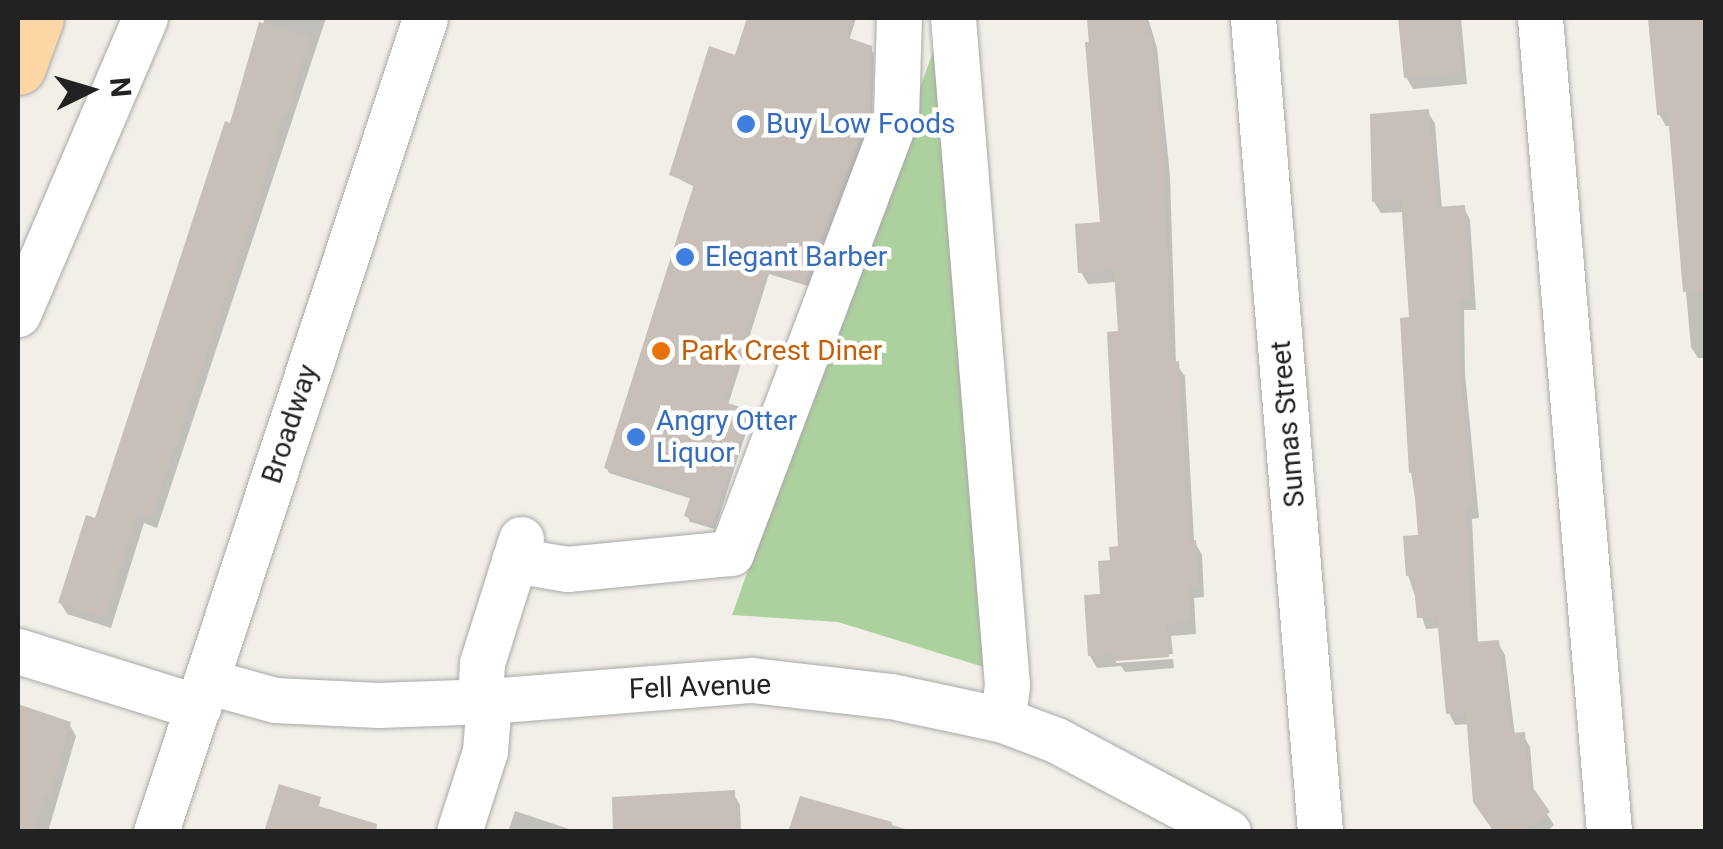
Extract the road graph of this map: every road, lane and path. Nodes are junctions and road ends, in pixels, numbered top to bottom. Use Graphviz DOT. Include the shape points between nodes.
graph roads {
  1 [pos="36,18"];
  2 [pos="145,18"];
  3 [pos="425,18"];
  4 [pos="899,18"];
  5 [pos="953,18"];
  6 [pos="1254,18"];
  7 [pos="1540,18"];
  8 [pos="18,67"];
  9 [pos="18,314"];
  10 [pos="18,651"];
  11 [pos="202,694"];
  12 [pos="485,701"];
  13 [pos="1003,720"];
  14 [pos="156,832"];
  15 [pos="459,832"];
  16 [pos="1228,832"];
  17 [pos="1320,832"];
  18 [pos="1609,832"];
  1 -- 8 [label="main road"];
  2 -- 9 [label="street"];
  3 -- 11 [label="street, Broadway"];
  4 -- 12 [label="street" via="896,117 731,553 567,570 518,549 482,663"];
  5 -- 13 [label="street" via="1008,684"];
  6 -- 17 [label="street, Sumas Street"];
  7 -- 18 [label="street"];
  10 -- 11 [label="street, Fell Avenue"];
  11 -- 12 [label="street, Fell Avenue" via="378,704"];
  11 -- 14 [label="street, Broadway"];
  12 -- 13 [label="street, Fell Avenue" via="752,680 892,696"];
  12 -- 15 [label="street" via="485,750"];
  13 -- 16 [label="street, Fell Avenue" via="1099,760"];
}
